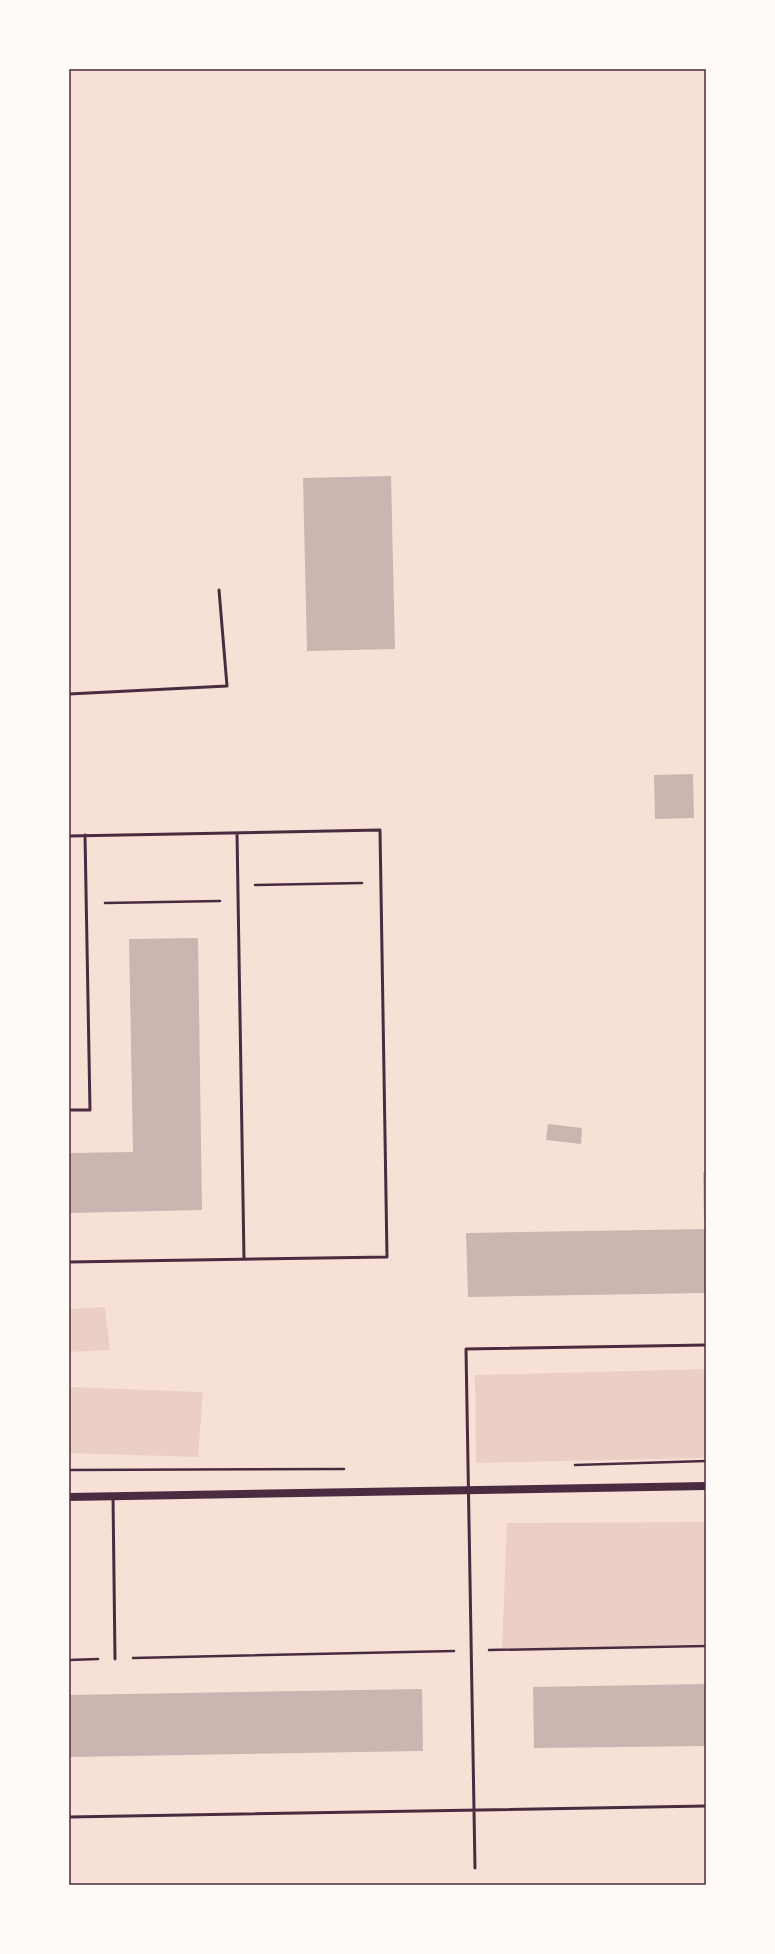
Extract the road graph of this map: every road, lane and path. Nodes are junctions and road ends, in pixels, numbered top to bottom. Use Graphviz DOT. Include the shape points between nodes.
graph roads {
  1 [pos="219,590"];
  2 [pos="69,694"];
  3 [pos="237,833"];
  4 [pos="85,835"];
  5 [pos="69,836"];
  6 [pos="381,883"];
  7 [pos="238,885"];
  8 [pos="238,900"];
  9 [pos="86,903"];
  10 [pos="69,1110"];
  11 [pos="244,1259"];
  12 [pos="69,1262"];
  13 [pos="706,1345"];
  14 [pos="706,1461"];
  15 [pos="572,1466"];
  16 [pos="349,1469"];
  17 [pos="69,1470"];
  18 [pos="706,1486"];
  19 [pos="469,1491"];
  20 [pos="113,1496"];
  21 [pos="69,1497"];
  22 [pos="706,1646"];
  23 [pos="472,1651"];
  24 [pos="115,1659"];
  25 [pos="69,1660"];
  26 [pos="706,1806"];
  27 [pos="474,1810"];
  28 [pos="69,1817"];
  29 [pos="475,1868"];
  1 -- 2 [label="lane" via="227,686"];
  3 -- 4 [label="lane"];
  3 -- 6 [label="lane" via="380,830"];
  3 -- 7 [label="lane"];
  4 -- 5 [label="lane"];
  4 -- 9 [label="lane"];
  6 -- 7 [label="path"];
  6 -- 11 [label="lane" via="387,1256"];
  7 -- 8 [label="lane"];
  8 -- 9 [label="path"];
  8 -- 11 [label="lane"];
  9 -- 10 [label="lane" via="90,1110"];
  11 -- 12 [label="lane"];
  13 -- 19 [label="lane" via="466,1349"];
  14 -- 15 [label="path"];
  16 -- 17 [label="path"];
  18 -- 19 [label="main road"];
  19 -- 20 [label="main road"];
  19 -- 23 [label="lane"];
  20 -- 21 [label="main road"];
  20 -- 24 [label="lane"];
  22 -- 23 [label="path"];
  23 -- 24 [label="path"];
  23 -- 27 [label="lane"];
  24 -- 25 [label="path"];
  26 -- 27 [label="lane"];
  27 -- 28 [label="lane"];
  27 -- 29 [label="lane"];
}
